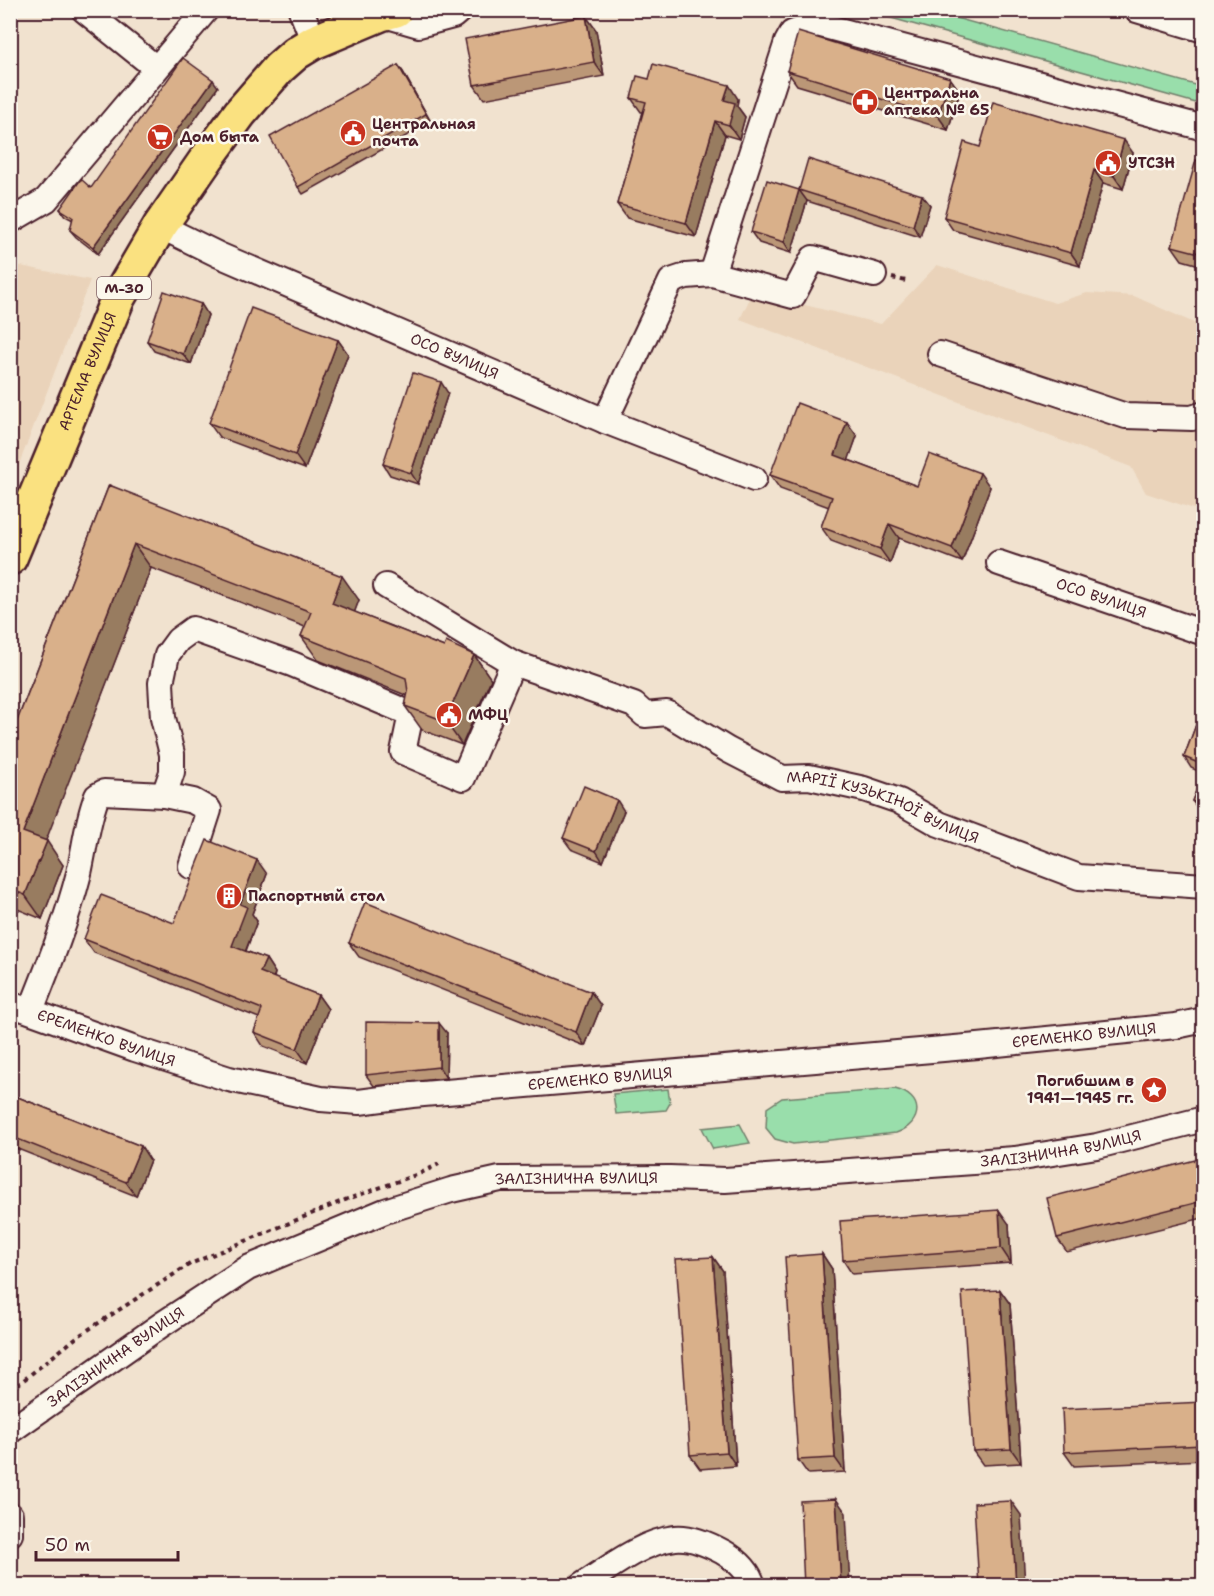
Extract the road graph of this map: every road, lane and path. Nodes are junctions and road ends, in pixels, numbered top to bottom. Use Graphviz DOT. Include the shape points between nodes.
graph roads {
  1 [pos="206,10"];
  2 [pos="301,10"];
  3 [pos="460,10"];
  4 [pos="1137,10"];
  5 [pos="90,12"];
  6 [pos="389,12"];
  7 [pos="1203,30"];
  8 [pos="305,47"];
  9 [pos="156,68"];
  10 [pos="1203,128"];
  11 [pos="10,221"];
  12 [pos="160,226"];
  13 [pos="712,274"];
  14 [pos="874,275"];
  15 [pos="940,354"];
  16 [pos="1203,414"];
  17 [pos="605,421"];
  18 [pos="754,479"];
  19 [pos="10,558"];
  20 [pos="999,563"];
  21 [pos="386,586"];
  22 [pos="1203,633"];
  23 [pos="513,663"];
  24 [pos="164,795"];
  25 [pos="191,866"];
  26 [pos="1203,886"];
  27 [pos="21,1007"];
  28 [pos="1203,1020"];
  29 [pos="1203,1119"];
  30 [pos="10,1431"];
  31 [pos="10,1515"];
  32 [pos="10,1534"];
  33 [pos="751,1580"];
  34 [pos="581,1586"];
  1 -- 9 [label="street"];
  2 -- 8 [label="street"];
  3 -- 6 [label="street" via="453,16 419,25"];
  4 -- 7 [label="street"];
  5 -- 9 [label="street"];
  6 -- 8 [label="highway, М-30"];
  8 -- 12 [label="highway, АРТЕМА ВУЛИЦЯ / М-30" via="279,68 240,113"];
  9 -- 11 [label="street" via="46,200"];
  10 -- 13 [label="street" via="817,24 792,33 787,42"];
  12 -- 17 [label="street, ОСО ВУЛИЦЯ"];
  12 -- 19 [label="highway, АРТЕМА ВУЛИЦЯ / М-30" via="118,298"];
  13 -- 14 [label="street" via="793,296 813,258"];
  13 -- 17 [label="street" via="671,281"];
  15 -- 16 [label="street" via="1126,416 1192,418"];
  17 -- 18 [label="street, ОСО ВУЛИЦЯ"];
  20 -- 22 [label="street, ОСО ВУЛИЦЯ"];
  21 -- 23 [label="street, МАРІЇ КУЗЬКІНОЇ ВУЛИЦЯ"];
  23 -- 24 [label="street" via="463,778 403,752 411,714 292,664 193,629 167,655 161,682 163,718 172,754 172,772"];
  23 -- 26 [label="street, МАРІЇ КУЗЬКІНОЇ ВУЛИЦЯ" via="634,705 645,715 667,713 782,778 809,777 864,789 939,824 1079,878"];
  24 -- 25 [label="street" via="193,801 209,810"];
  24 -- 27 [label="street" via="104,792 97,796 64,925"];
  27 -- 28 [label="street, ЄРЕМЕНКО ВУЛИЦЯ" via="229,1079 321,1099 358,1102 978,1046"];
  29 -- 30 [label="street, ЗАЛІЗНИЧНА ВУЛИЦЯ" via="1097,1146 1015,1159 725,1180 500,1179 451,1190 385,1211 248,1268"];
  31 -- 32 [label="street"];
  33 -- 34 [label="street" via="729,1556 705,1543 677,1537 650,1544"];
}
